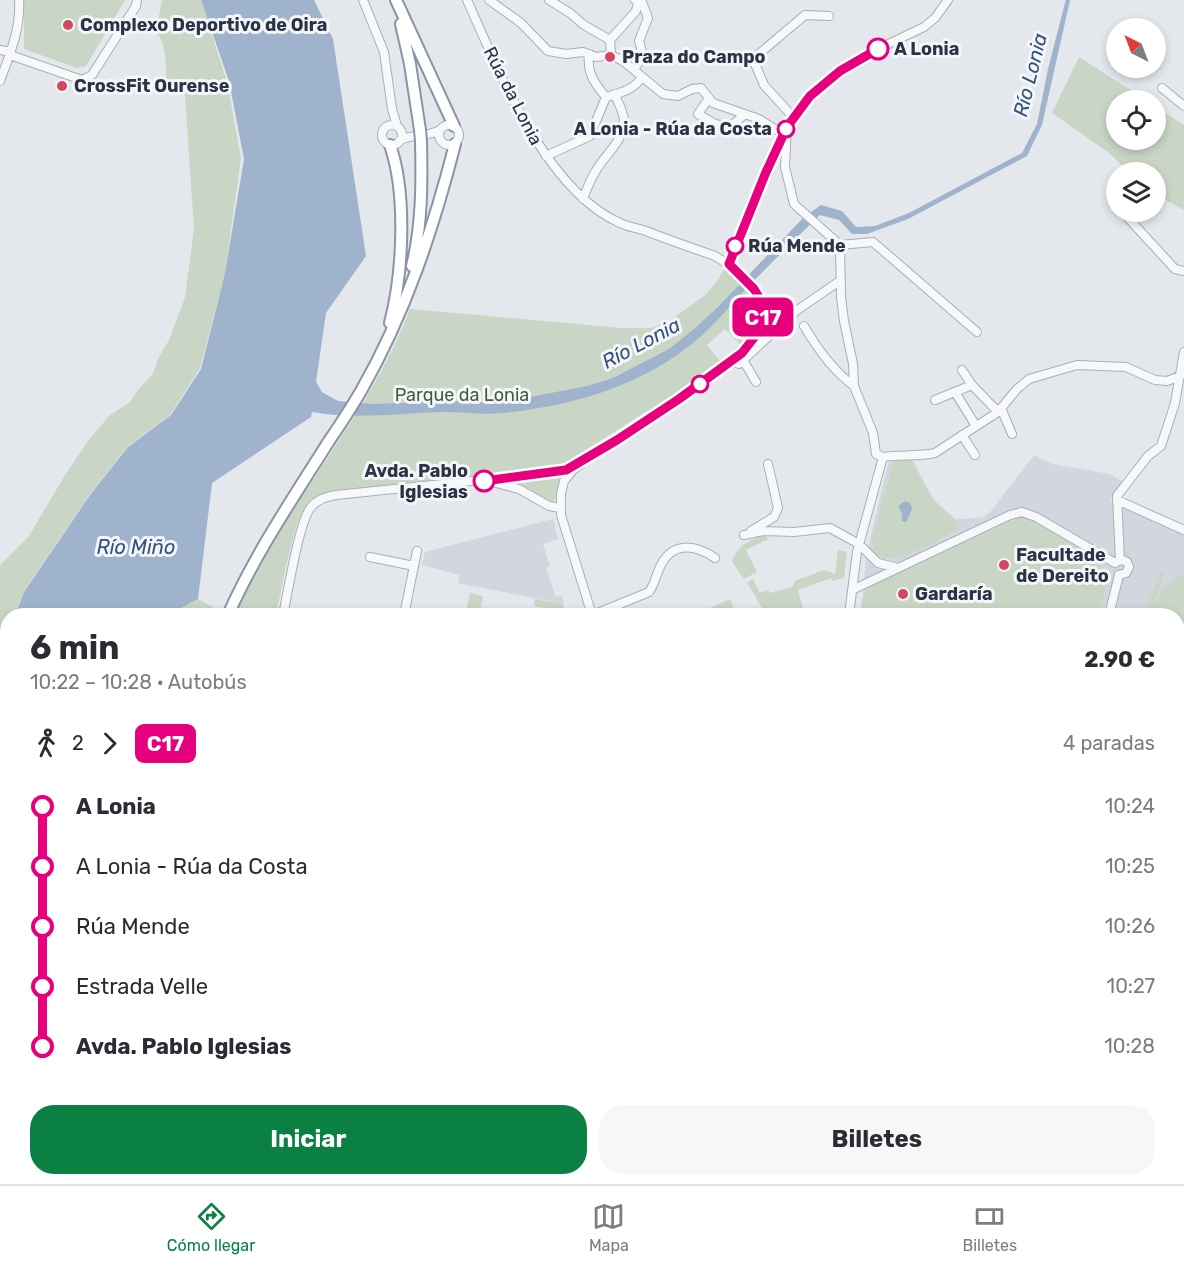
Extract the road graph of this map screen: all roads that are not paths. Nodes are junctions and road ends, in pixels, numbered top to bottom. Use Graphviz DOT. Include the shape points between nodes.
graph roads {
  1 [pos="19,0"];
  2 [pos="137,0"];
  3 [pos="394,0"];
  4 [pos="467,0"];
  5 [pos="489,0"];
  6 [pos="549,0"];
  7 [pos="948,0"];
  8 [pos="636,1"];
  9 [pos="365,3"];
  10 [pos="829,16"];
  11 [pos="610,40"];
  12 [pos="0,50"];
  13 [pos="10,54"];
  14 [pos="589,54"];
  15 [pos="611,55"];
  16 [pos="634,70"];
  17 [pos="642,76"];
  18 [pos="0,81"];
  19 [pos="1162,88"];
  20 [pos="389,93"];
  21 [pos="614,94"];
  22 [pos="606,97"];
  23 [pos="709,98"];
  24 [pos="1184,106"];
  25 [pos="745,114"];
  26 [pos="794,118"];
  27 [pos="386,126"];
  28 [pos="454,126"];
  29 [pos="399,127"];
  30 [pos="440,130"];
  31 [pos="785,131"];
  32 [pos="421,135"];
  33 [pos="440,141"];
  34 [pos="395,143"];
  35 [pos="455,144"];
  36 [pos="546,156"];
  37 [pos="583,199"];
  38 [pos="1132,222"];
  39 [pos="838,244"];
  40 [pos="729,264"];
  41 [pos="1184,271"];
  42 [pos="841,280"];
  43 [pos="397,319"];
  44 [pos="804,326"];
  45 [pos="977,332"];
  46 [pos="383,350"];
  47 [pos="1184,352"];
  48 [pos="743,360"];
  49 [pos="732,361"];
  50 [pos="962,370"];
  51 [pos="1180,376"];
  52 [pos="756,382"];
  53 [pos="972,385"];
  54 [pos="854,386"];
  55 [pos="956,392"];
  56 [pos="936,400"];
  57 [pos="1000,410"];
  58 [pos="976,426"];
  59 [pos="1012,434"];
  60 [pos="962,435"];
  61 [pos="975,455"];
  62 [pos="883,457"];
  63 [pos="587,459"];
  64 [pos="768,464"];
  65 [pos="520,476"];
  66 [pos="484,481"];
  67 [pos="519,489"];
  68 [pos="1117,500"];
  69 [pos="560,508"];
  70 [pos="1184,530"];
  71 [pos="859,544"];
  72 [pos="417,552"];
  73 [pos="370,557"];
  74 [pos="715,558"];
  75 [pos="1117,561"];
  76 [pos="414,566"];
  77 [pos="898,568"];
  78 [pos="1119,574"];
  79 [pos="852,590"];
  80 [pos="232,608"];
  81 [pos="285,608"];
  82 [pos="405,608"];
  83 [pos="590,608"];
  84 [pos="609,608"];
  85 [pos="850,608"];
  86 [pos="1110,608"];
  1 -- 13 [label="street" via="20,16"];
  2 -- 13 [label="street" via="92,75 82,80"];
  3 -- 28 [label="highway"];
  3 -- 32 [label="highway" via="410,64"];
  4 -- 36 [label="street, Rúa da Lonia" via="498,69"];
  5 -- 14 [label="street" via="548,51"];
  6 -- 11 [label="street"];
  7 -- 26 [label="street" via="924,27 840,71 810,96"];
  8 -- 11 [label="street" via="636,11"];
  8 -- 16 [label="street" via="642,2 648,18 639,41 643,55"];
  9 -- 20 [label="street" via="384,52"];
  10 -- 26 [label="street" via="805,15 753,59 764,85"];
  11 -- 15 [label="street"];
  12 -- 13 [label="street"];
  13 -- 18 [label="street"];
  14 -- 15 [label="street"];
  14 -- 22 [label="street" via="592,82"];
  15 -- 16 [label="street"];
  16 -- 17 [label="street"];
  17 -- 21 [label="street" via="638,84"];
  17 -- 23 [label="street" via="663,94 678,96 701,88"];
  19 -- 24 [label="street"];
  20 -- 27 [label="street"];
  20 -- 29 [label="street" via="393,118"];
  21 -- 22 [label="street"];
  21 -- 37 [label="street" via="624,121 614,147 592,177"];
  22 -- 36 [label="street" via="590,136"];
  23 -- 25 [label="street" via="712,103"];
  23 -- 25 [label="street" via="698,114 716,124 730,127"];
  25 -- 31 [label="street"];
  26 -- 31 [label="street"];
  27 -- 29 [label="street"];
  27 -- 34 [label="street" via="381,135 384,142"];
  28 -- 30 [label="street"];
  28 -- 35 [label="street" via="459,135"];
  29 -- 32 [label="street"];
  29 -- 34 [label="street" via="402,134"];
  30 -- 32 [label="street"];
  30 -- 33 [label="street"];
  31 -- 39 [label="street" via="785,167 794,204"];
  31 -- 40 [label="street"];
  32 -- 33 [label="street"];
  32 -- 34 [label="street"];
  32 -- 43 [label="highway" via="419,226"];
  33 -- 35 [label="street" via="448,146"];
  34 -- 46 [label="highway" via="401,249 395,302"];
  35 -- 43 [label="highway" via="437,210"];
  36 -- 37 [label="street, Rúa da Lonia"];
  37 -- 40 [label="street, Rúa da Lonia" via="621,224"];
  38 -- 41 [label="street" via="1175,269"];
  39 -- 42 [label="street"];
  39 -- 45 [label="street" via="873,242"];
  40 -- 49 [label="street" via="762,302 762,323 750,345"];
  42 -- 48 [label="street" via="796,311"];
  42 -- 54 [label="street"];
  43 -- 46 [label="highway"];
  44 -- 54 [label="street" via="841,376"];
  46 -- 80 [label="highway" via="264,543"];
  47 -- 51 [label="street"];
  48 -- 49 [label="street" via="739,364"];
  48 -- 52 [label="street"];
  49 -- 63 [label="street"];
  50 -- 53 [label="street"];
  51 -- 57 [label="street" via="1155,380 1126,368 1077,365 1029,379"];
  51 -- 68 [label="street" via="1161,446 1148,456"];
  53 -- 55 [label="street"];
  53 -- 57 [label="street"];
  54 -- 62 [label="street" via="873,433 876,454"];
  55 -- 56 [label="street"];
  55 -- 58 [label="street"];
  57 -- 58 [label="street"];
  57 -- 59 [label="street"];
  58 -- 60 [label="street"];
  60 -- 61 [label="street"];
  60 -- 62 [label="street" via="934,453"];
  62 -- 71 [label="street"];
  63 -- 65 [label="street" via="559,472"];
  63 -- 69 [label="street" via="564,481"];
  64 -- 71 [label="street" via="778,508 774,517 744,535 830,528"];
  65 -- 66 [label="street"];
  65 -- 67 [label="street"];
  66 -- 67 [label="street"];
  66 -- 81 [label="street" via="336,495 317,501 303,524"];
  67 -- 69 [label="street"];
  68 -- 70 [label="street"];
  68 -- 75 [label="street"];
  69 -- 83 [label="street"];
  71 -- 77 [label="street" via="878,563"];
  71 -- 79 [label="street"];
  72 -- 76 [label="street"];
  73 -- 76 [label="street"];
  74 -- 84 [label="street" via="692,547 674,551 662,563 649,592"];
  75 -- 77 [label="street" via="1022,512"];
  75 -- 78 [label="street" via="1114,570"];
  75 -- 78 [label="street" via="1127,562 1128,569"];
  76 -- 82 [label="street"];
  77 -- 79 [label="street"];
  78 -- 86 [label="street"];
  79 -- 85 [label="street"];
}
